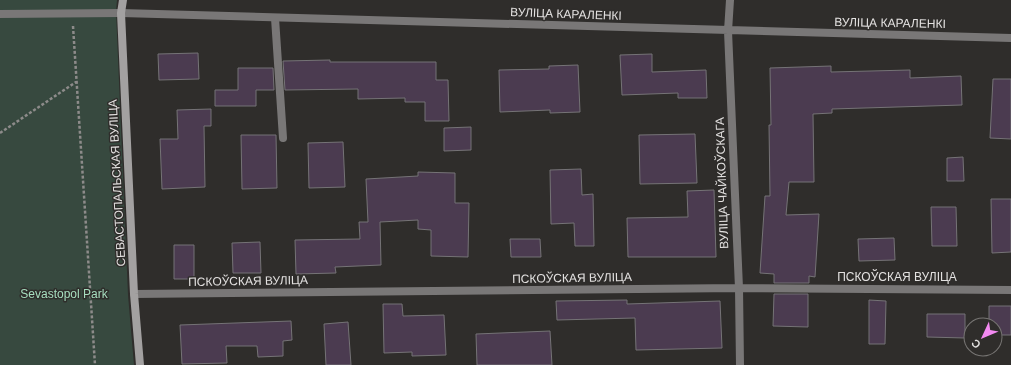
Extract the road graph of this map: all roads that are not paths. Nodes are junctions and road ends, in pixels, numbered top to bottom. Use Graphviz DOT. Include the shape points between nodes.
graph roads {
  1 [pos="123,0"];
  2 [pos="730,0"];
  3 [pos="121,13"];
  4 [pos="0,14"];
  5 [pos="275,18"];
  6 [pos="728,31"];
  7 [pos="1011,38"];
  8 [pos="283,138"];
  9 [pos="739,288"];
  10 [pos="1011,290"];
  11 [pos="134,294"];
  12 [pos="140,365"];
  13 [pos="740,365"];
  1 -- 3 [label="street, СЕВАСТОПАЛЬСКАЯ ВУЛІЦА"];
  2 -- 6 [label="street, ВУЛІЦА ЧАЙКОЎСКАГА"];
  3 -- 4 [label="street, ВУЛІЦА КАРАЛЕНКІ"];
  3 -- 5 [label="street, ВУЛІЦА КАРАЛЕНКІ"];
  3 -- 11 [label="street, СЕВАСТОПАЛЬСКАЯ ВУЛІЦА"];
  5 -- 6 [label="street, ВУЛІЦА КАРАЛЕНКІ"];
  5 -- 8 [label="street"];
  6 -- 7 [label="street, ВУЛІЦА КАРАЛЕНКІ"];
  6 -- 9 [label="street, ВУЛІЦА ЧАЙКОЎСКАГА"];
  9 -- 10 [label="street, ПСКОЎСКАЯ ВУЛІЦА"];
  9 -- 11 [label="street, ПСКОЎСКАЯ ВУЛІЦА"];
  9 -- 13 [label="street, ВУЛІЦА ЧАЙКОЎСКАГА"];
  11 -- 12 [label="street, СЕВАСТОПАЛЬСКАЯ ВУЛІЦА"];
}
